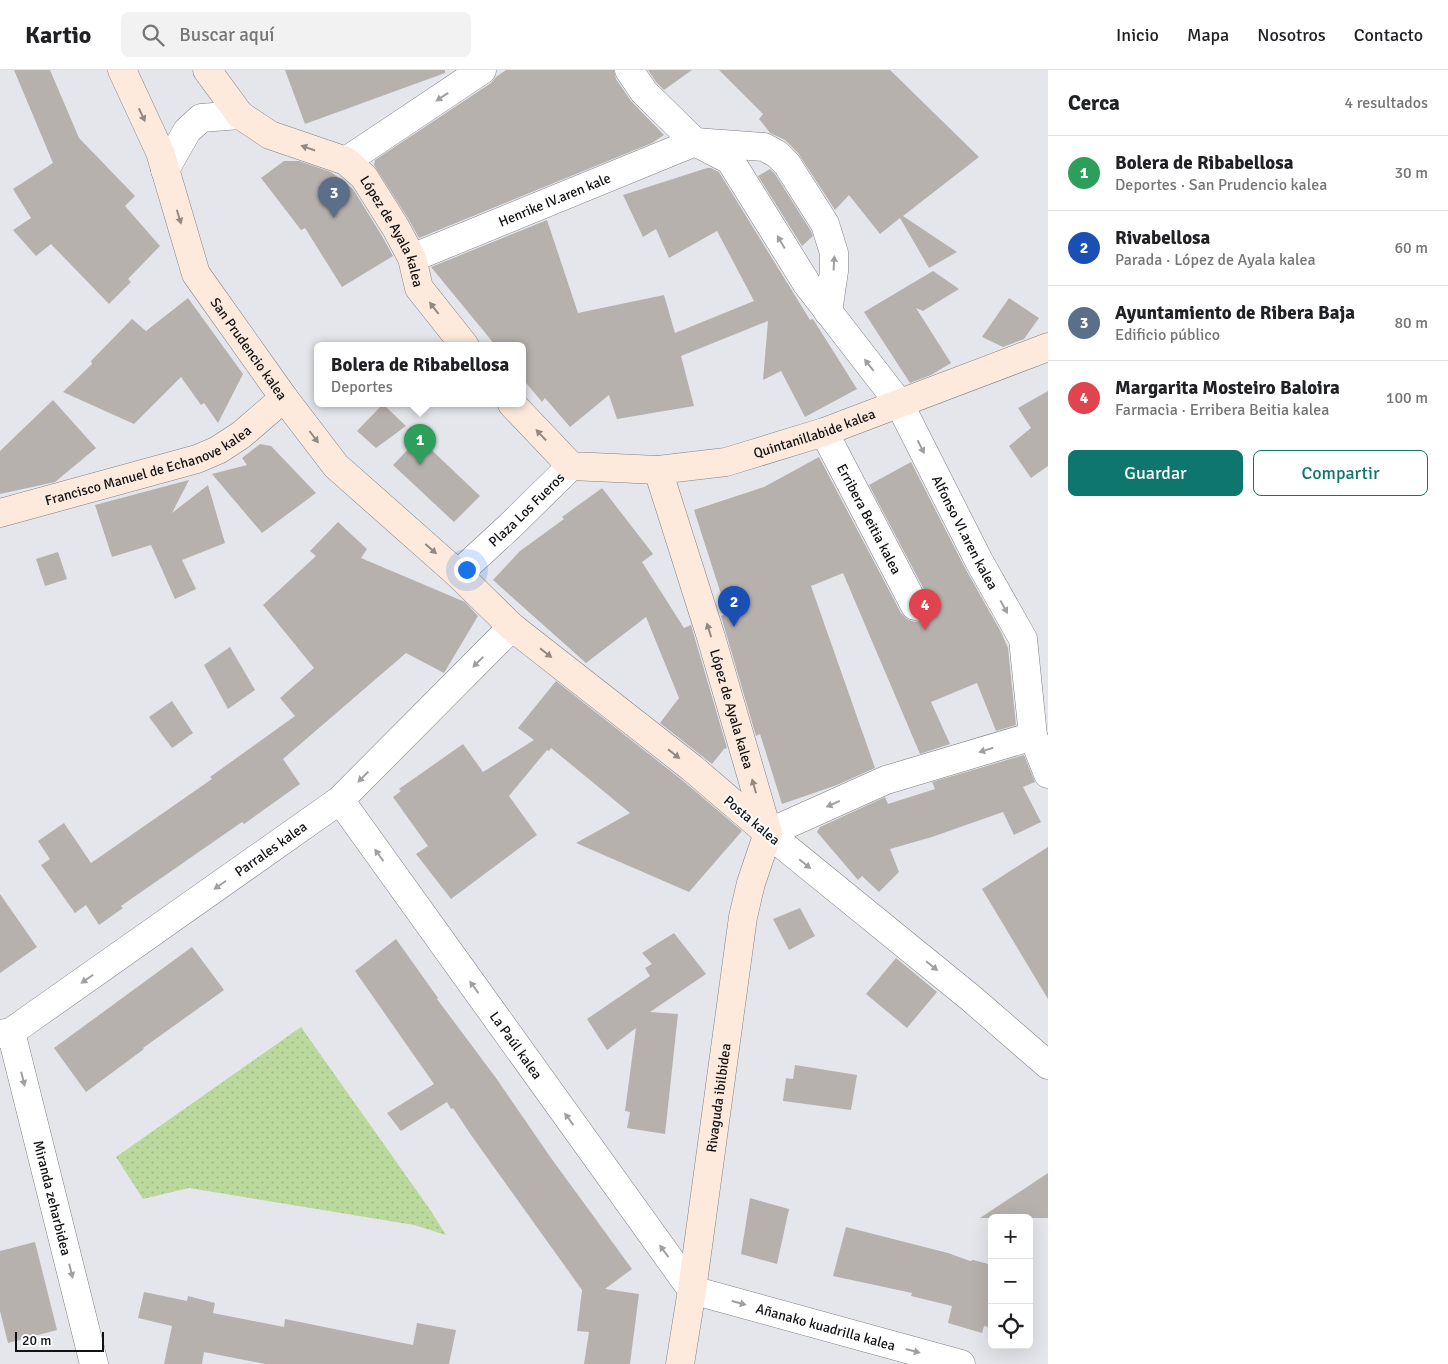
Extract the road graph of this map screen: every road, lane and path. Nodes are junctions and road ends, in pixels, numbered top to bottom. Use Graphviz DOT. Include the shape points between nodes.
graph roads {
  1 [pos="122,70"];
  2 [pos="208,70"];
  3 [pos="482,70"];
  4 [pos="629,70"];
  5 [pos="240,115"];
  6 [pos="695,142"];
  7 [pos="346,161"];
  8 [pos="165,170"];
  9 [pos="412,258"];
  10 [pos="828,312"];
  11 [pos="462,342"];
  12 [pos="1048,347"];
  13 [pos="284,398"];
  14 [pos="899,404"];
  15 [pos="515,407"];
  16 [pos="824,432"];
  17 [pos="570,466"];
  18 [pos="658,470"];
  19 [pos="0,513"];
  20 [pos="458,574"];
  21 [pos="914,606"];
  22 [pos="512,627"];
  23 [pos="1033,736"];
  24 [pos="1048,774"];
  25 [pos="340,800"];
  26 [pos="768,833"];
  27 [pos="6,1033"];
  28 [pos="1048,1065"];
  29 [pos="692,1290"];
  30 [pos="94,1364"];
  31 [pos="680,1364"];
  32 [pos="961,1364"];
  1 -- 8 [label="street, San Prudencio kalea, one-way" via="160,152"];
  2 -- 5 [label="street, López de Ayala kalea"];
  3 -- 7 [label="street, one-way"];
  4 -- 6 [label="street, Alfonso VI.aren kalea" via="644,92"];
  7 -- 5 [label="street, López de Ayala kalea, one-way" via="270,135"];
  5 -- 8 [label="street" via="201,118 187,131"];
  6 -- 9 [label="street, Henrike IV.aren kale"];
  10 -- 6 [label="street, Alfonso VI.aren kalea, one-way" via="806,284 730,160"];
  10 -- 6 [label="street, one-way" via="834,271 831,241 825,224 787,164 764,146"];
  7 -- 9 [label="street, López de Ayala kalea" via="364,177"];
  8 -- 13 [label="street, San Prudencio kalea, one-way" via="196,274"];
  11 -- 9 [label="street, López de Ayala kalea, one-way" via="419,288"];
  14 -- 10 [label="street, Alfonso VI.aren kalea, one-way"];
  12 -- 14 [label="street, Quintanillabide kalea"];
  13 -- 19 [label="street, Francisco Manuel de Echanove kalea" via="241,435 197,459"];
  13 -- 20 [label="street, San Prudencio kalea, one-way" via="336,466"];
  14 -- 16 [label="street, Quintanillabide kalea"];
  14 -- 23 [label="street, Alfonso VI.aren kalea, one-way" via="1022,640"];
  17 -- 15 [label="street, one-way"];
  16 -- 18 [label="street, Quintanillabide kalea" via="726,462"];
  16 -- 21 [label="street, Erribera Beitia kalea"];
  17 -- 18 [label="street, Quintanillabide kalea"];
  17 -- 20 [label="street, Plaza Los Fueros"];
  26 -- 18 [label="street, López de Ayala kalea, one-way"];
  20 -- 22 [label="street, Posta kalea"];
  22 -- 25 [label="street, Parrales kalea, one-way"];
  22 -- 26 [label="street, Posta kalea, one-way" via="692,768"];
  23 -- 24 [label="street, Alfonso VI.aren kalea"];
  23 -- 26 [label="street, one-way" via="886,780"];
  25 -- 27 [label="street, Parrales kalea, one-way"];
  29 -- 25 [label="street, La Paúl kalea, one-way"];
  26 -- 28 [label="street, Posta kalea, one-way"];
  26 -- 29 [label="street, Rivaguda ibilbidea" via="743,917"];
  27 -- 30 [label="street, Miranda zeharbidea, one-way"];
  29 -- 31 [label="street, Rivaguda ibilbidea"];
  29 -- 32 [label="street, Añanako kuadrilla kalea, one-way"];
}
